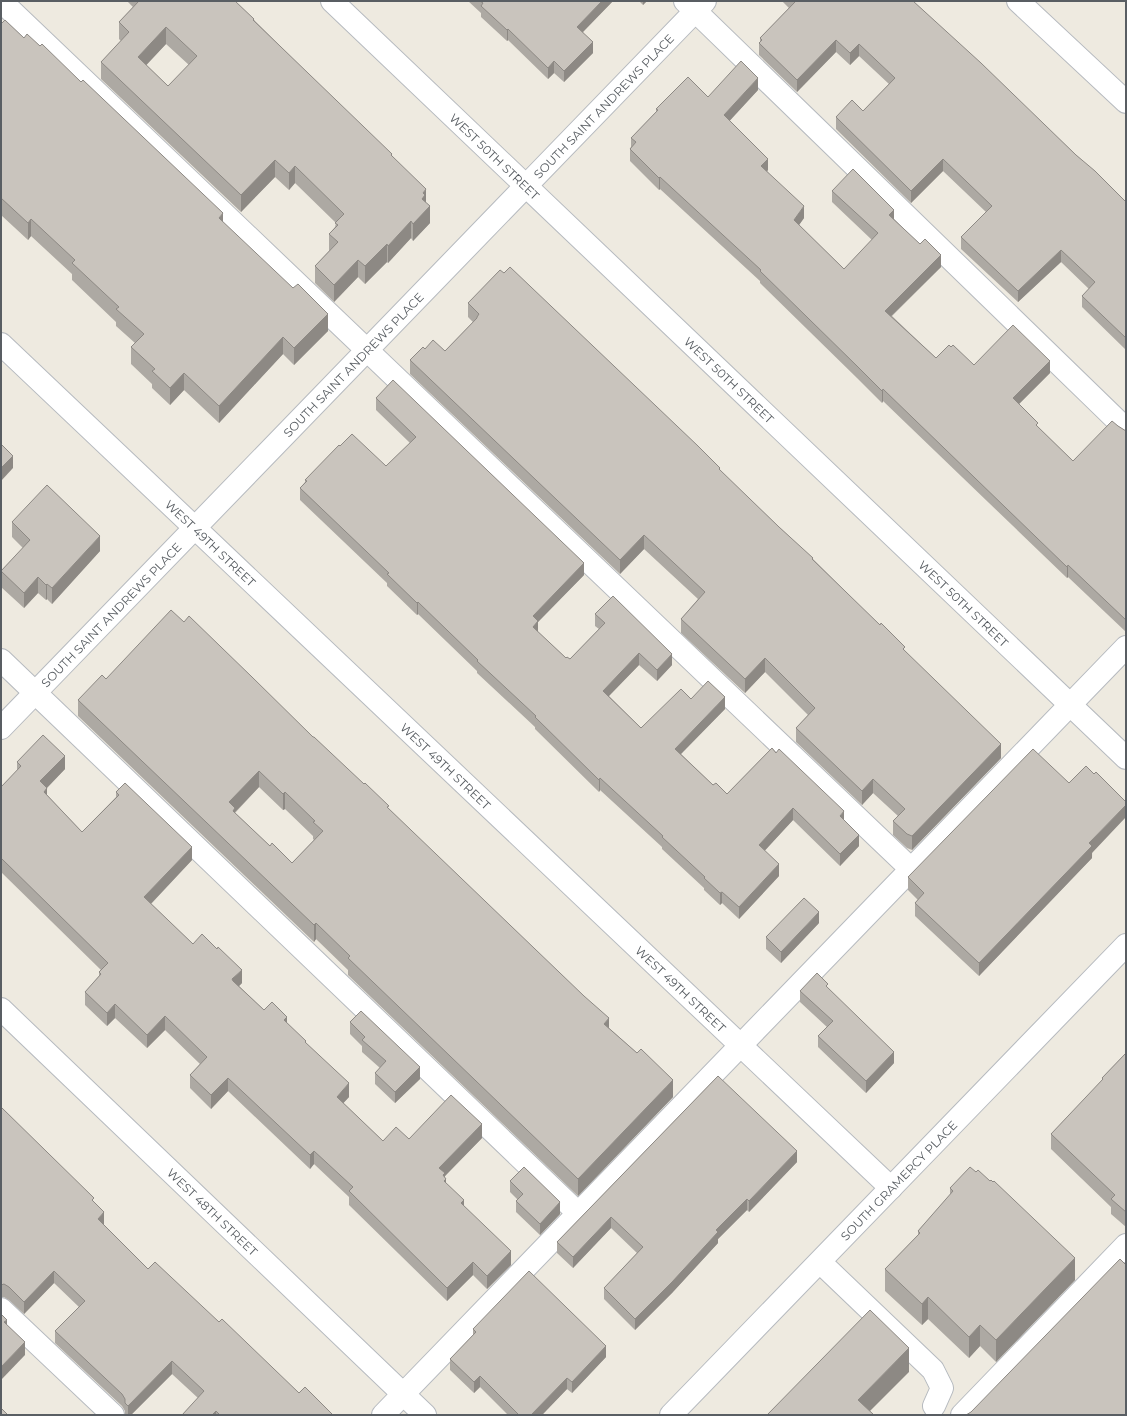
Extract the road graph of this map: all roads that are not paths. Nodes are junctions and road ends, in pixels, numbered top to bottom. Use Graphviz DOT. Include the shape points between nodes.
graph roads {
  1 [pos="1,1"];
  2 [pos="332,1"];
  3 [pos="1018,1"];
  4 [pos="695,4"];
  5 [pos="1126,102"];
  6 [pos="526,186"];
  7 [pos="1,344"];
  8 [pos="367,350"];
  9 [pos="1126,429"];
  10 [pos="195,527"];
  11 [pos="1126,647"];
  12 [pos="1,660"];
  13 [pos="35,693"];
  14 [pos="1069,705"];
  15 [pos="1,728"];
  16 [pos="1126,758"];
  17 [pos="910,869"];
  18 [pos="1126,946"];
  19 [pos="1,1009"];
  20 [pos="741,1044"];
  21 [pos="892,1188"];
  22 [pos="578,1213"];
  23 [pos="1126,1245"];
  24 [pos="820,1262"];
  25 [pos="1,1310"];
  26 [pos="403,1394"];
  27 [pos="934,1406"];
  28 [pos="113,1415"];
  29 [pos="383,1415"];
  30 [pos="425,1415"];
  31 [pos="671,1415"];
  32 [pos="962,1415"];
  1 -- 8 [label="street"];
  2 -- 6 [label="street, WEST 50TH STREET"];
  3 -- 5 [label="street"];
  4 -- 6 [label="street, SOUTH SAINT ANDREWS PLACE"];
  4 -- 9 [label="street"];
  6 -- 8 [label="street, SOUTH SAINT ANDREWS PLACE"];
  6 -- 14 [label="street, WEST 50TH STREET"];
  7 -- 10 [label="street, WEST 49TH STREET"];
  8 -- 10 [label="street, SOUTH SAINT ANDREWS PLACE"];
  8 -- 17 [label="street"];
  10 -- 13 [label="street, SOUTH SAINT ANDREWS PLACE"];
  10 -- 20 [label="street, WEST 49TH STREET"];
  11 -- 14 [label="street"];
  12 -- 13 [label="street"];
  13 -- 15 [label="street, SOUTH SAINT ANDREWS PLACE"];
  13 -- 22 [label="street"];
  14 -- 16 [label="street, WEST 50TH STREET"];
  14 -- 17 [label="street"];
  17 -- 20 [label="street"];
  18 -- 21 [label="street, SOUTH GRAMERCY PLACE"];
  19 -- 26 [label="street, WEST 48TH STREET"];
  20 -- 21 [label="street, WEST 49TH STREET"];
  20 -- 22 [label="street"];
  21 -- 24 [label="street, SOUTH GRAMERCY PLACE"];
  22 -- 26 [label="street"];
  23 -- 32 [label="street"];
  24 -- 27 [label="street" via="933,1370 942,1388"];
  24 -- 31 [label="street, SOUTH GRAMERCY PLACE"];
  25 -- 28 [label="street"];
  26 -- 29 [label="street"];
  26 -- 30 [label="street, WEST 48TH STREET"];
}
